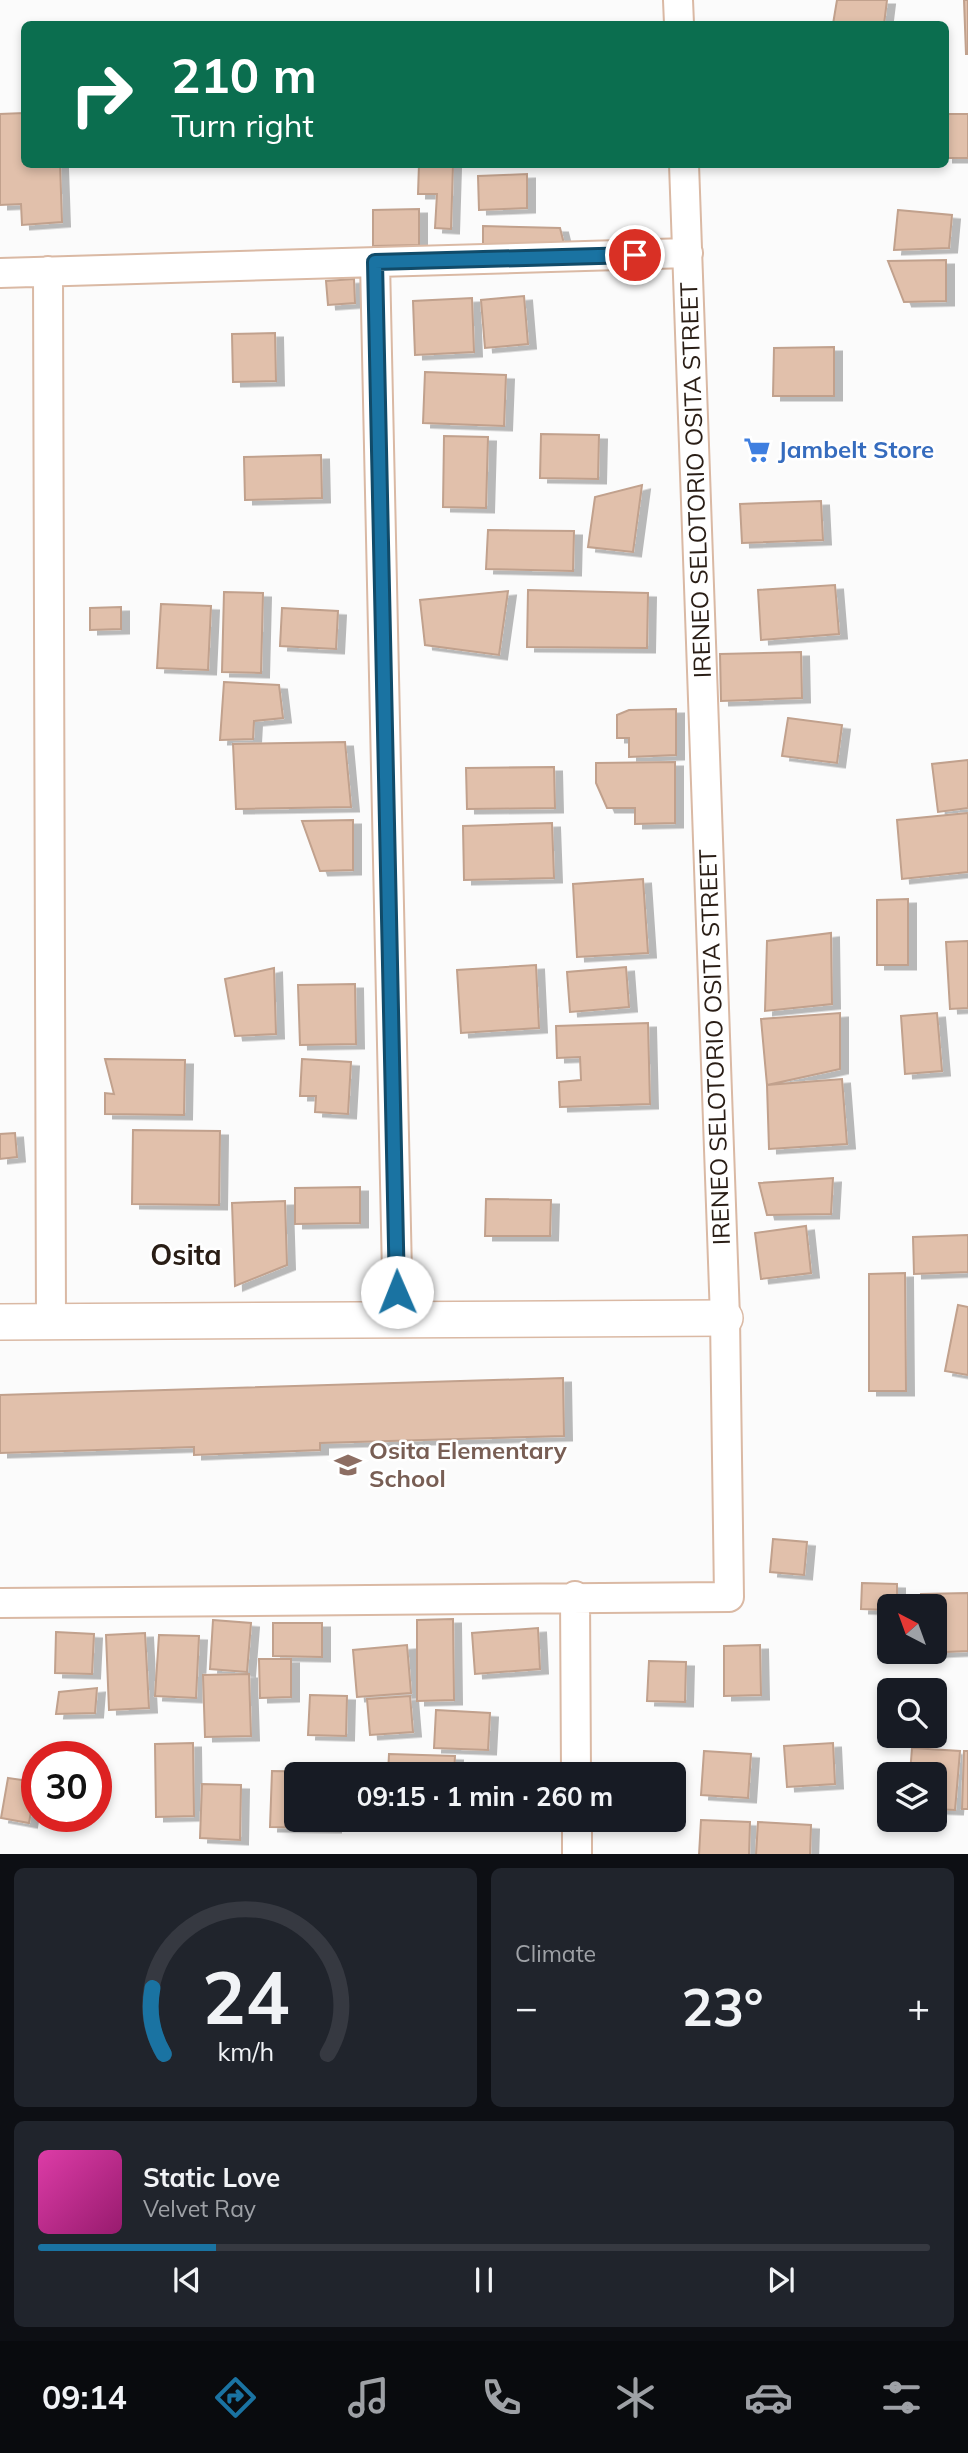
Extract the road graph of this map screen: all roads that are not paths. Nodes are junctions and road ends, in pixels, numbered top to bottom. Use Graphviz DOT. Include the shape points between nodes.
graph roads {
  1 [pos="678,0"];
  2 [pos="679,21"];
  3 [pos="684,168"];
  4 [pos="688,254"];
  5 [pos="375,262"];
  6 [pos="48,271"];
  7 [pos="0,273"];
  8 [pos="725,1318"];
  9 [pos="398,1320"];
  10 [pos="0,1322"];
  11 [pos="51,1322"];
  12 [pos="575,1596"];
  13 [pos="0,1603"];
  14 [pos="576,1762"];
  15 [pos="577,1832"];
  16 [pos="577,1854"];
  1 -- 2 [label="street"];
  3 -- 4 [label="street, IRENEO SELOTORIO OSITA STREET"];
  4 -- 5 [label="street"];
  4 -- 8 [label="street, IRENEO SELOTORIO OSITA STREET"];
  5 -- 6 [label="street"];
  5 -- 9 [label="street"];
  6 -- 7 [label="street"];
  6 -- 11 [label="street"];
  8 -- 9 [label="street"];
  8 -- 12 [label="street, IRENEO SELOTORIO OSITA STREET" via="729,1597"];
  9 -- 11 [label="street"];
  10 -- 11 [label="street"];
  12 -- 13 [label="street"];
  12 -- 14 [label="street"];
  15 -- 16 [label="street"];
}
